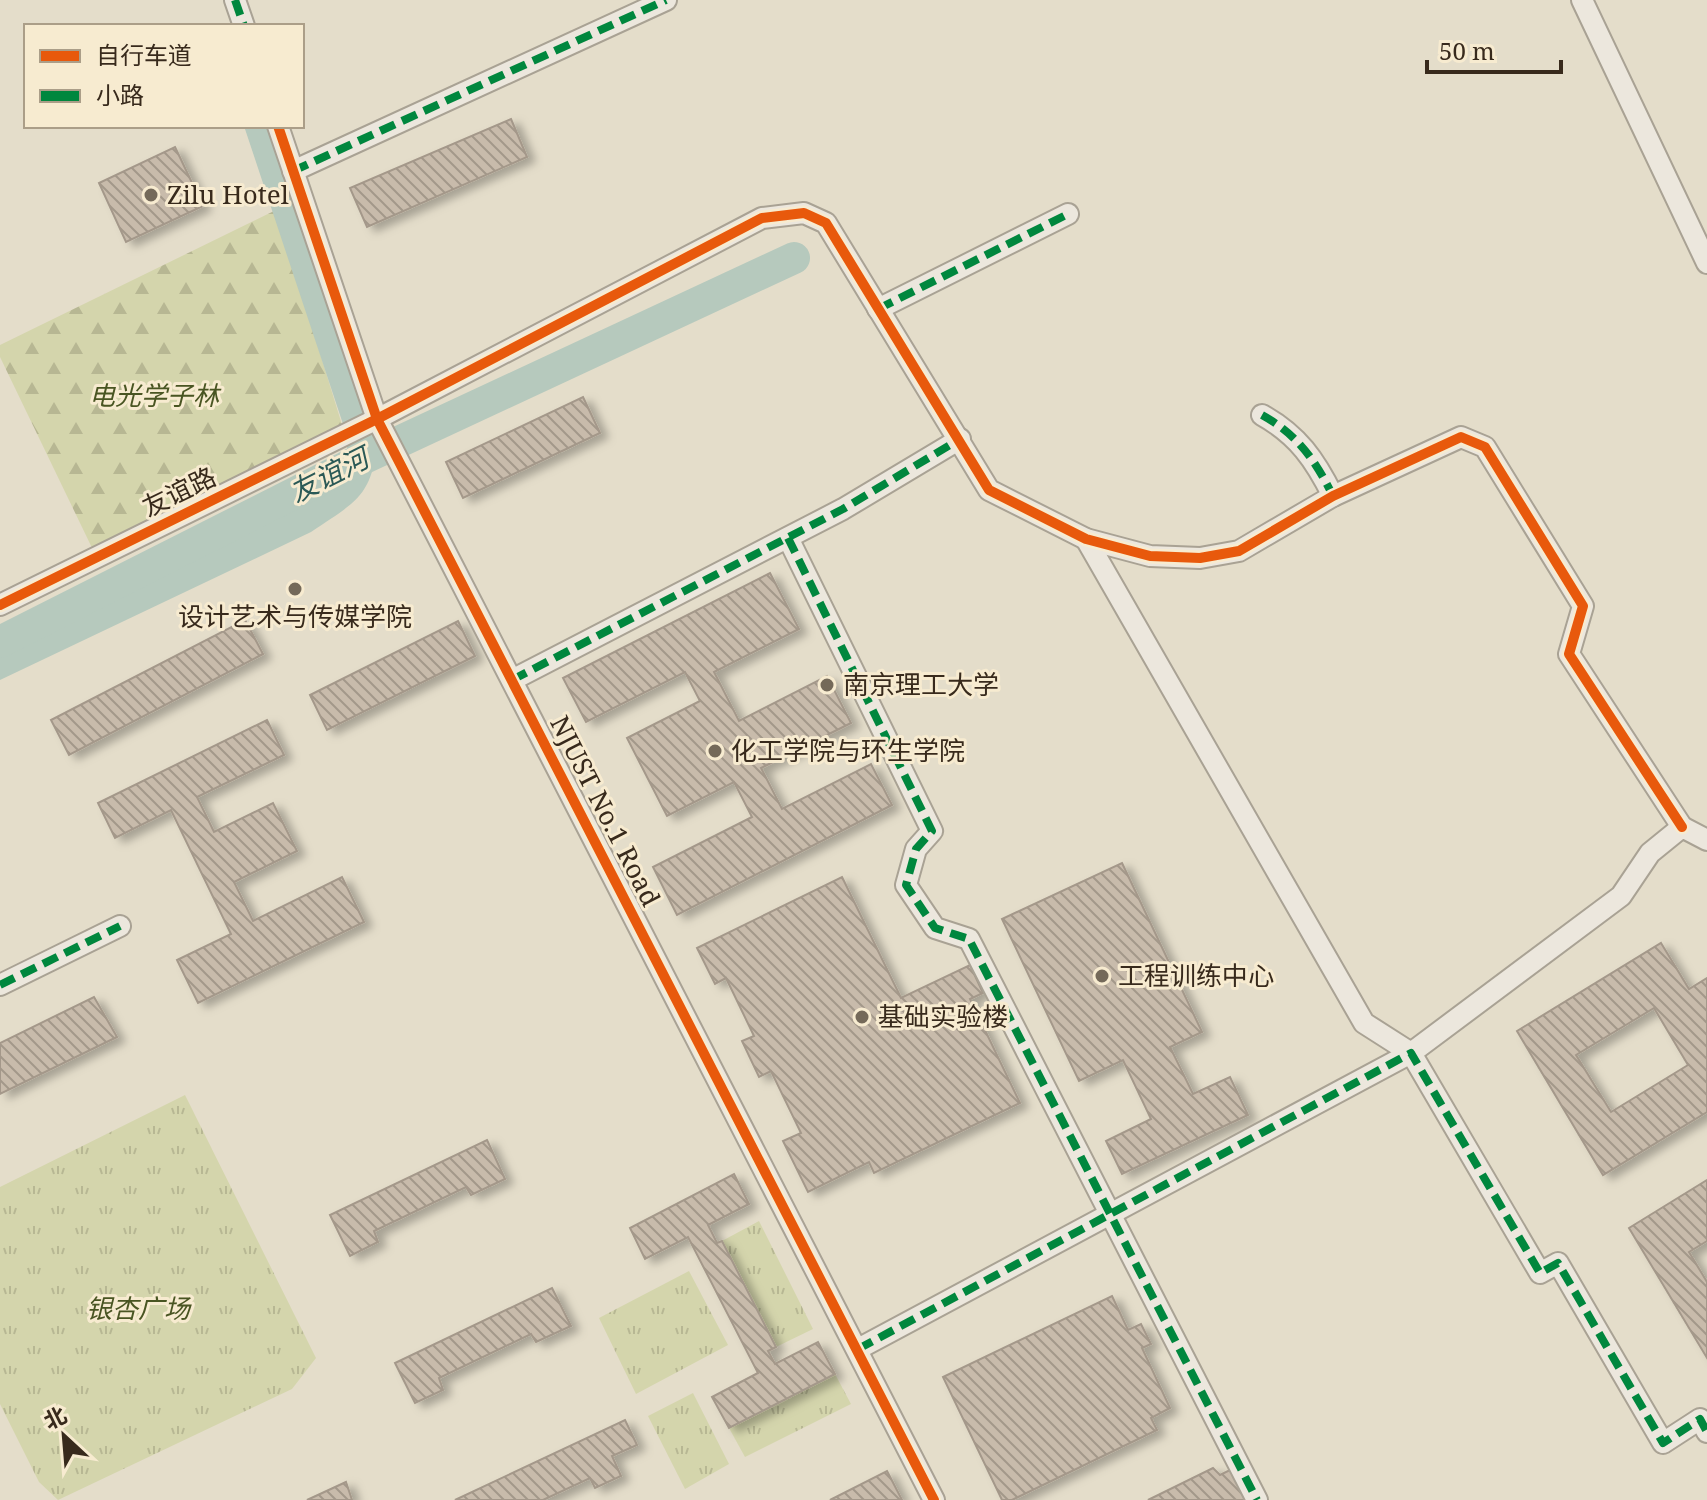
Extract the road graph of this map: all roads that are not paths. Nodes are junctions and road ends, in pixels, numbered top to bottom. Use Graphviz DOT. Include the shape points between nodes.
graph roads {
  1 [pos="235,0"];
  2 [pos="666,0"];
  3 [pos="1582,0"];
  4 [pos="243,24"];
  5 [pos="279,128"];
  6 [pos="293,171"];
  7 [pos="1068,214"];
  8 [pos="1707,263"];
  9 [pos="878,309"];
  10 [pos="1262,415"];
  11 [pos="377,419"];
  12 [pos="960,439"];
  13 [pos="1333,496"];
  14 [pos="788,538"];
  15 [pos="1086,539"];
  16 [pos="0,605"];
  17 [pos="512,680"];
  18 [pos="1682,827"];
  19 [pos="1707,840"];
  20 [pos="120,926"];
  21 [pos="0,985"];
  22 [pos="1411,1053"];
  23 [pos="1110,1214"];
  24 [pos="858,1349"];
  25 [pos="1707,1432"];
  26 [pos="934,1500"];
  27 [pos="1257,1500"];
  1 -- 4 [label="street"];
  2 -- 6 [label="street"];
  3 -- 8 [label="street"];
  5 -- 6 [label="street, NJUST No.1 Road"];
  6 -- 11 [label="street, NJUST No.1 Road"];
  7 -- 9 [label="street"];
  9 -- 11 [label="street, 友谊路" via="826,223 804,213 762,218"];
  9 -- 12 [label="street, 友谊路"];
  10 -- 13 [label="street" via="1287,429 1314,458"];
  11 -- 16 [label="street, 友谊路"];
  11 -- 17 [label="street, NJUST No.1 Road"];
  12 -- 14 [label="street"];
  12 -- 15 [label="street, 友谊路" via="989,490"];
  13 -- 15 [label="street, 友谊路" via="1239,551 1200,558 1150,556"];
  13 -- 18 [label="street, 友谊路" via="1461,437 1485,447 1583,606 1569,654"];
  14 -- 17 [label="street"];
  14 -- 23 [label="street" via="932,831 916,849 906,885 935,928 969,939"];
  15 -- 22 [label="street" via="1364,1023"];
  17 -- 24 [label="street, NJUST No.1 Road"];
  18 -- 19 [label="street"];
  18 -- 22 [label="street" via="1650,853 1621,896"];
  20 -- 21 [label="street"];
  22 -- 23 [label="street"];
  22 -- 25 [label="street" via="1540,1273 1558,1263 1663,1443 1700,1419"];
  23 -- 24 [label="street"];
  23 -- 27 [label="street"];
  24 -- 26 [label="street, NJUST No.1 Road"];
}
